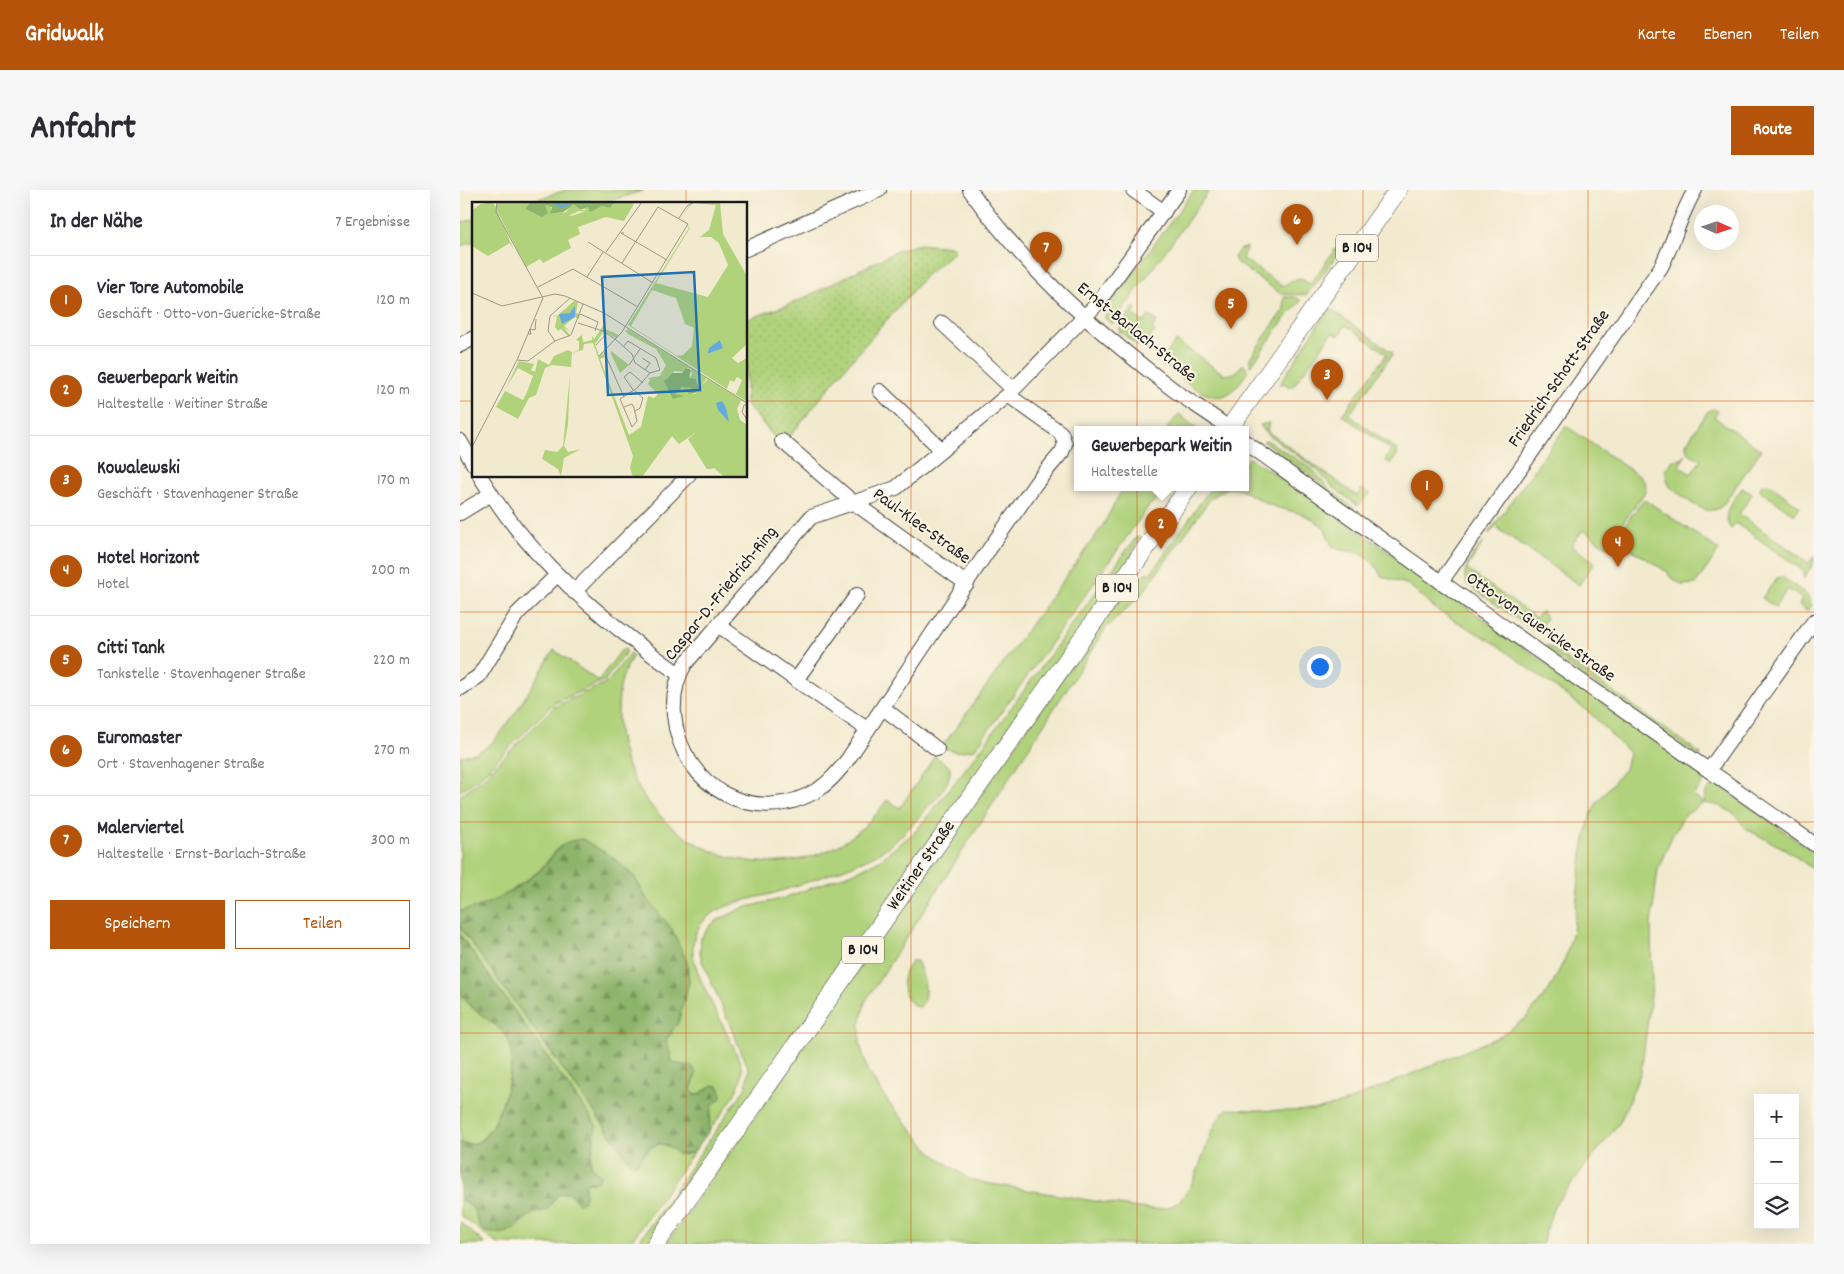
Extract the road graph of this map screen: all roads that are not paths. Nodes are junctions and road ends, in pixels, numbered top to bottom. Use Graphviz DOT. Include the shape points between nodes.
graph roads {
  1 [pos="878,190"];
  2 [pos="970,190"];
  3 [pos="1133,190"];
  4 [pos="1179,190"];
  5 [pos="1398,190"];
  6 [pos="1694,190"];
  7 [pos="1164,212"];
  8 [pos="748,248"];
  9 [pos="1085,318"];
  10 [pos="942,323"];
  11 [pos="472,339"];
  12 [pos="460,345"];
  13 [pos="880,391"];
  14 [pos="1010,392"];
  15 [pos="1224,426"];
  16 [pos="1233,426"];
  17 [pos="460,441"];
  18 [pos="782,441"];
  19 [pos="1249,445"];
  20 [pos="942,450"];
  21 [pos="472,462"];
  22 [pos="484,478"];
  23 [pos="686,478"];
  24 [pos="1186,491"];
  25 [pos="491,494"];
  26 [pos="853,502"];
  27 [pos="460,513"];
  28 [pos="557,575"];
  29 [pos="1441,582"];
  30 [pos="967,584"];
  31 [pos="574,592"];
  32 [pos="857,595"];
  33 [pos="1814,621"];
  34 [pos="718,625"];
  35 [pos="679,674"];
  36 [pos="796,680"];
  37 [pos="462,688"];
  38 [pos="883,708"];
  39 [pos="868,729"];
  40 [pos="937,748"];
  41 [pos="1710,770"];
  42 [pos="1814,844"];
  43 [pos="656,1244"];
  1 -- 8 [label="street"];
  2 -- 9 [label="street, Ernst-Barlach-Straße" via="1021,256"];
  3 -- 7 [label="street"];
  4 -- 7 [label="street, Caspar-D.-Friedrich-Ring"];
  5 -- 16 [label="main road, B 104"];
  6 -- 29 [label="street, Friedrich-Schott-Straße" via="1661,267"];
  7 -- 9 [label="street, Caspar-D.-Friedrich-Ring"];
  9 -- 14 [label="street, Caspar-D.-Friedrich-Ring"];
  9 -- 15 [label="street, Ernst-Barlach-Straße" via="1168,386"];
  10 -- 14 [label="street"];
  11 -- 12 [label="street"];
  13 -- 20 [label="street"];
  14 -- 20 [label="street, Caspar-D.-Friedrich-Ring"];
  14 -- 30 [label="street, Caspar-D.-Friedrich-Ring" via="1061,433 1065,444"];
  17 -- 21 [label="street"];
  18 -- 26 [label="street"];
  19 -- 29 [label="street, Otto-von-Guericke-Straße"];
  20 -- 26 [label="street, Caspar-D.-Friedrich-Ring" via="896,488"];
  22 -- 25 [label="street"];
  23 -- 31 [label="street"];
  24 -- 43 [label="main road, Weitiner Straße / B 104"];
  25 -- 27 [label="street"];
  25 -- 28 [label="street"];
  26 -- 30 [label="street, Paul-Klee-Straße"];
  26 -- 34 [label="street, Caspar-D.-Friedrich-Ring" via="810,517"];
  28 -- 31 [label="street"];
  28 -- 37 [label="street" via="517,614 479,676"];
  29 -- 41 [label="street, Otto-von-Guericke-Straße"];
  30 -- 38 [label="street, Caspar-D.-Friedrich-Ring"];
  31 -- 35 [label="street" via="605,620"];
  32 -- 36 [label="street"];
  33 -- 41 [label="street"];
  34 -- 35 [label="street, Caspar-D.-Friedrich-Ring"];
  34 -- 36 [label="street"];
  35 -- 39 [label="street, Caspar-D.-Friedrich-Ring" via="674,708 676,725 680,744 690,763 716,790 749,803 785,803 820,788 835,775"];
  36 -- 39 [label="street"];
  38 -- 39 [label="street, Caspar-D.-Friedrich-Ring"];
  38 -- 40 [label="street"];
  41 -- 42 [label="street, Otto-von-Guericke-Straße"];
}
